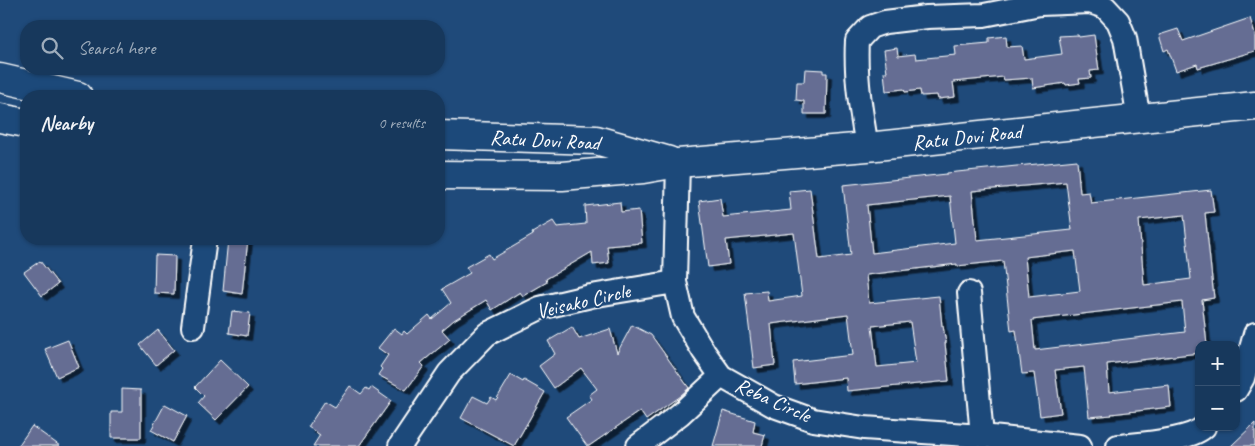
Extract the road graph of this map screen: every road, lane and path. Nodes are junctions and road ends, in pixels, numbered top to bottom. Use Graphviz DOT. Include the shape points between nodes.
graph roads {
  1 [pos="0,78"];
  2 [pos="52,90"];
  3 [pos="1255,106"];
  4 [pos="0,118"];
  5 [pos="1139,119"];
  6 [pos="20,122"];
  7 [pos="445,136"];
  8 [pos="867,147"];
  9 [pos="678,163"];
  10 [pos="445,175"];
  11 [pos="204,245"];
  12 [pos="675,282"];
  13 [pos="969,293"];
  14 [pos="193,327"];
  15 [pos="1255,334"];
  16 [pos="721,376"];
  17 [pos="1238,386"];
  18 [pos="1200,431"];
  19 [pos="982,436"];
  20 [pos="862,437"];
  21 [pos="1004,442"];
  22 [pos="400,446"];
  23 [pos="638,446"];
  24 [pos="1080,446"];
  25 [pos="1118,446"];
  1 -- 2 [label="main road"];
  3 -- 5 [label="main road, Ratu Dovi Road"];
  4 -- 6 [label="main road"];
  5 -- 8 [label="main road, Ratu Dovi Road"];
  5 -- 8 [label="street" via="1125,38 1118,21 1105,8 1090,2 1040,4 984,15 927,17 870,27 856,41 855,62"];
  7 -- 9 [label="main road, Ratu Dovi Road" via="596,140"];
  8 -- 9 [label="main road, Ratu Dovi Road"];
  9 -- 10 [label="main road, Ratu Dovi Road" via="562,176"];
  9 -- 12 [label="street, Reba Circle"];
  11 -- 14 [label="street"];
  12 -- 16 [label="street, Reba Circle" via="683,317"];
  12 -- 22 [label="street, Veisako Circle" via="540,308 487,334 449,372"];
  13 -- 19 [label="street"];
  15 -- 17 [label="street"];
  16 -- 20 [label="street, Reba Circle" via="774,406"];
  16 -- 23 [label="street" via="680,414"];
  18 -- 25 [label="street" via="1164,441"];
  19 -- 20 [label="street, Reba Circle"];
  19 -- 21 [label="street, Reba Circle"];
  21 -- 24 [label="street, Reba Circle"];
}
